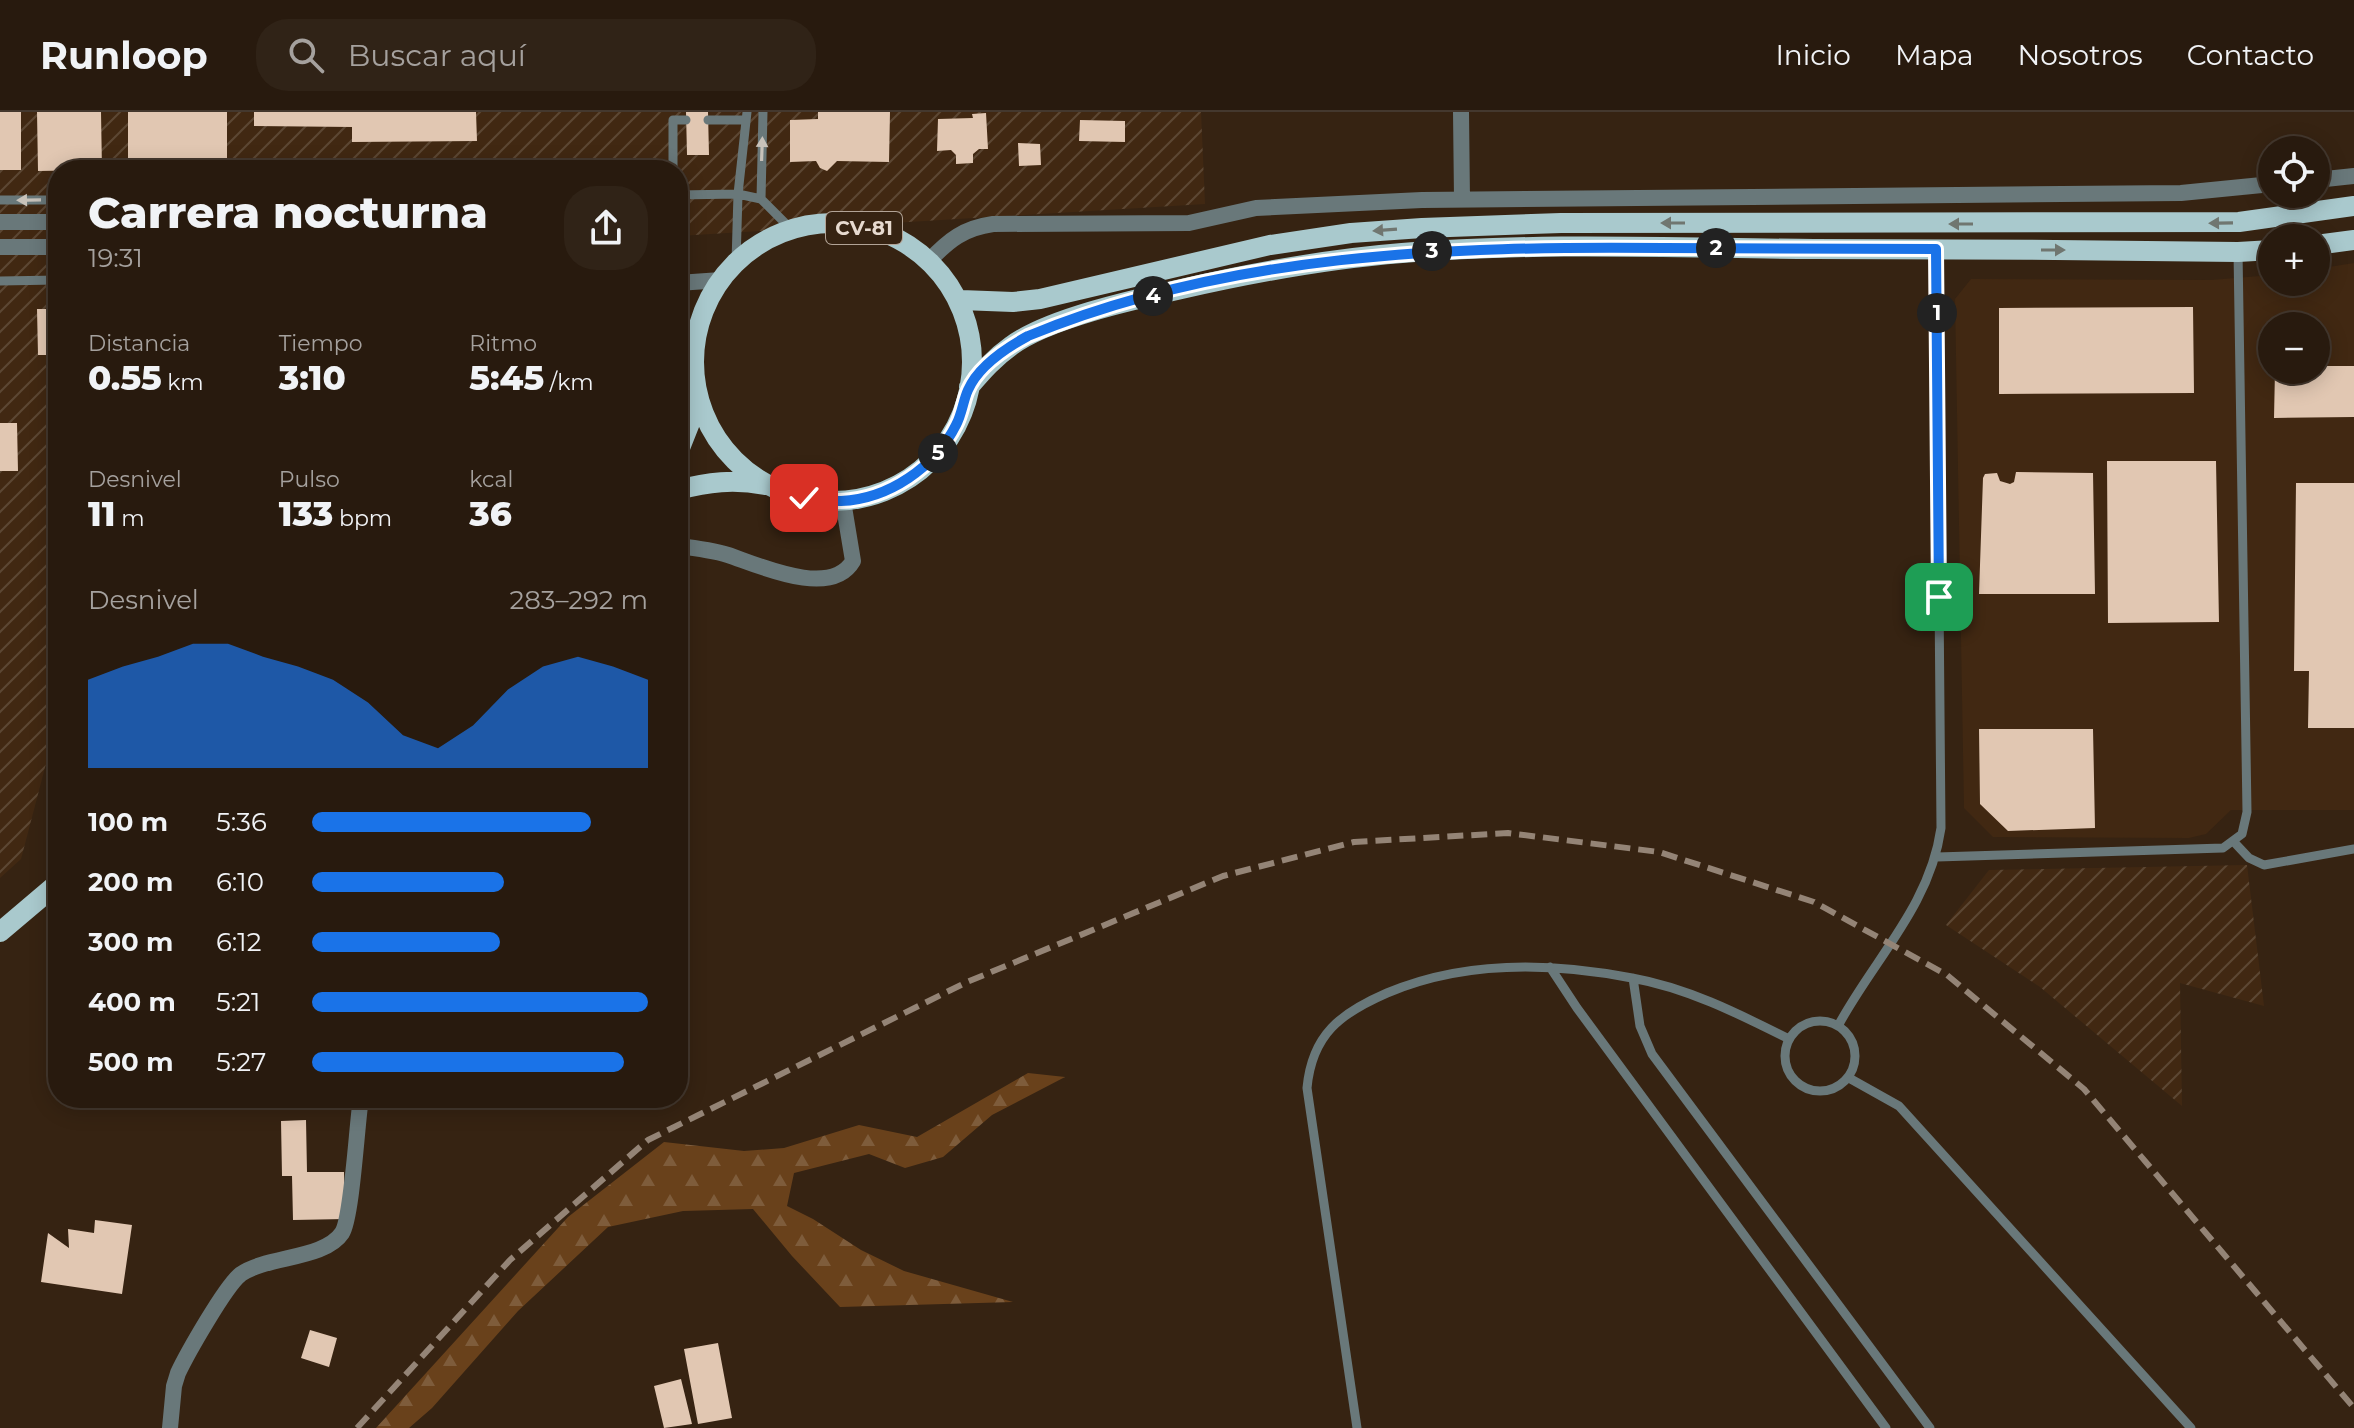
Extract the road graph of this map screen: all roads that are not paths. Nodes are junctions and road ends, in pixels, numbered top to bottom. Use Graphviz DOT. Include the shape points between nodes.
graph roads {
  1 [pos="763,112"];
  2 [pos="1461,112"];
  3 [pos="747,116"];
  4 [pos="686,120"];
  5 [pos="708,120"];
  6 [pos="673,160"];
  7 [pos="2354,176"];
  8 [pos="2330,179"];
  9 [pos="2258,185"];
  10 [pos="738,194"];
  11 [pos="688,195"];
  12 [pos="761,199"];
  13 [pos="1462,199"];
  14 [pos="0,200"];
  15 [pos="48,200"];
  16 [pos="2354,206"];
  17 [pos="0,222"];
  18 [pos="48,222"];
  19 [pos="792,230"];
  20 [pos="2354,240"];
  21 [pos="2330,243"];
  22 [pos="0,247"];
  23 [pos="48,247"];
  24 [pos="1936,249"];
  25 [pos="2258,251"];
  26 [pos="2238,252"];
  27 [pos="929,261"];
  28 [pos="736,263"];
  29 [pos="48,280"];
  30 [pos="721,280"];
  31 [pos="0,281"];
  32 [pos="688,282"];
  33 [pos="961,300"];
  34 [pos="688,356"];
  35 [pos="693,364"];
  36 [pos="969,387"];
  37 [pos="699,400"];
  38 [pos="688,428"];
  39 [pos="767,485"];
  40 [pos="688,488"];
  41 [pos="843,501"];
  42 [pos="688,548"];
  43 [pos="2233,841"];
  44 [pos="2354,849"];
  45 [pos="1937,857"];
  46 [pos="48,891"];
  47 [pos="0,932"];
  48 [pos="1550,967"];
  49 [pos="1633,978"];
  50 [pos="1838,1026"];
  51 [pos="1789,1039"];
  52 [pos="1849,1078"];
  53 [pos="360,1108"];
  54 [pos="170,1428"];
  55 [pos="1357,1428"];
  56 [pos="1886,1428"];
  57 [pos="1930,1428"];
  58 [pos="2191,1428"];
  12 -- 1 [label="lane, one-way"];
  2 -- 13 [label="street"];
  3 -- 5 [label="lane"];
  3 -- 10 [label="lane"];
  4 -- 6 [label="lane" via="673,120"];
  7 -- 8 [label="street"];
  9 -- 13 [label="street" via="2181,193"];
  10 -- 11 [label="lane"];
  10 -- 12 [label="lane"];
  10 -- 28 [label="lane"];
  12 -- 19 [label="lane"];
  13 -- 27 [label="street" via="1289,204 1189,223 974,226"];
  15 -- 14 [label="lane, one-way"];
  16 -- 33 [label="main road, one-way" via="2239,222 1422,228 1270,245 1040,299"];
  17 -- 18 [label="street"];
  19 -- 27 [label="main road, CV-81" via="828,224 864,228 883,233"];
  19 -- 28 [label="main road, CV-81" via="762,243"];
  20 -- 21 [label="main road"];
  22 -- 23 [label="street"];
  24 -- 26 [label="main road, CV-81, one-way"];
  24 -- 36 [label="main road, CV-81" via="1556,247 1340,259 1241,275 1080,317 1012,344"];
  24 -- 45 [label="lane" via="1941,813"];
  25 -- 26 [label="main road, CV-81"];
  26 -- 43 [label="lane" via="2247,812 2242,834"];
  27 -- 33 [label="main road, CV-81"];
  28 -- 30 [label="main road, CV-81"];
  29 -- 31 [label="lane"];
  30 -- 32 [label="street"];
  30 -- 35 [label="main road, CV-81" via="700,320"];
  33 -- 36 [label="main road, CV-81" via="973,360"];
  34 -- 35 [label="street"];
  35 -- 37 [label="main road, CV-81"];
  36 -- 41 [label="main road, CV-81" via="958,422 938,453 911,477 879,493"];
  37 -- 38 [label="main road"];
  37 -- 39 [label="main road, CV-81" via="713,435 737,463"];
  39 -- 40 [label="main road, CV-81" via="740,480"];
  39 -- 41 [label="main road, CV-81" via="804,498"];
  41 -- 42 [label="street" via="853,561 831,576 797,577"];
  43 -- 44 [label="lane" via="2264,865"];
  43 -- 45 [label="lane" via="2223,848"];
  45 -- 50 [label="lane" via="1911,914"];
  46 -- 47 [label="main road"];
  48 -- 49 [label="lane"];
  48 -- 55 [label="lane" via="1486,967 1410,983 1340,1018 1325,1034 1308,1070"];
  48 -- 56 [label="lane"];
  49 -- 51 [label="lane" via="1714,1001"];
  49 -- 57 [label="lane" via="1640,1026 1652,1054"];
  50 -- 51 [label="lane" via="1816,1021"];
  50 -- 52 [label="lane" via="1854,1043"];
  51 -- 52 [label="lane" via="1785,1062 1806,1089 1830,1091"];
  52 -- 58 [label="lane" via="1899,1106"];
  53 -- 54 [label="street" via="342,1234 324,1247 235,1279 178,1373"];
}
